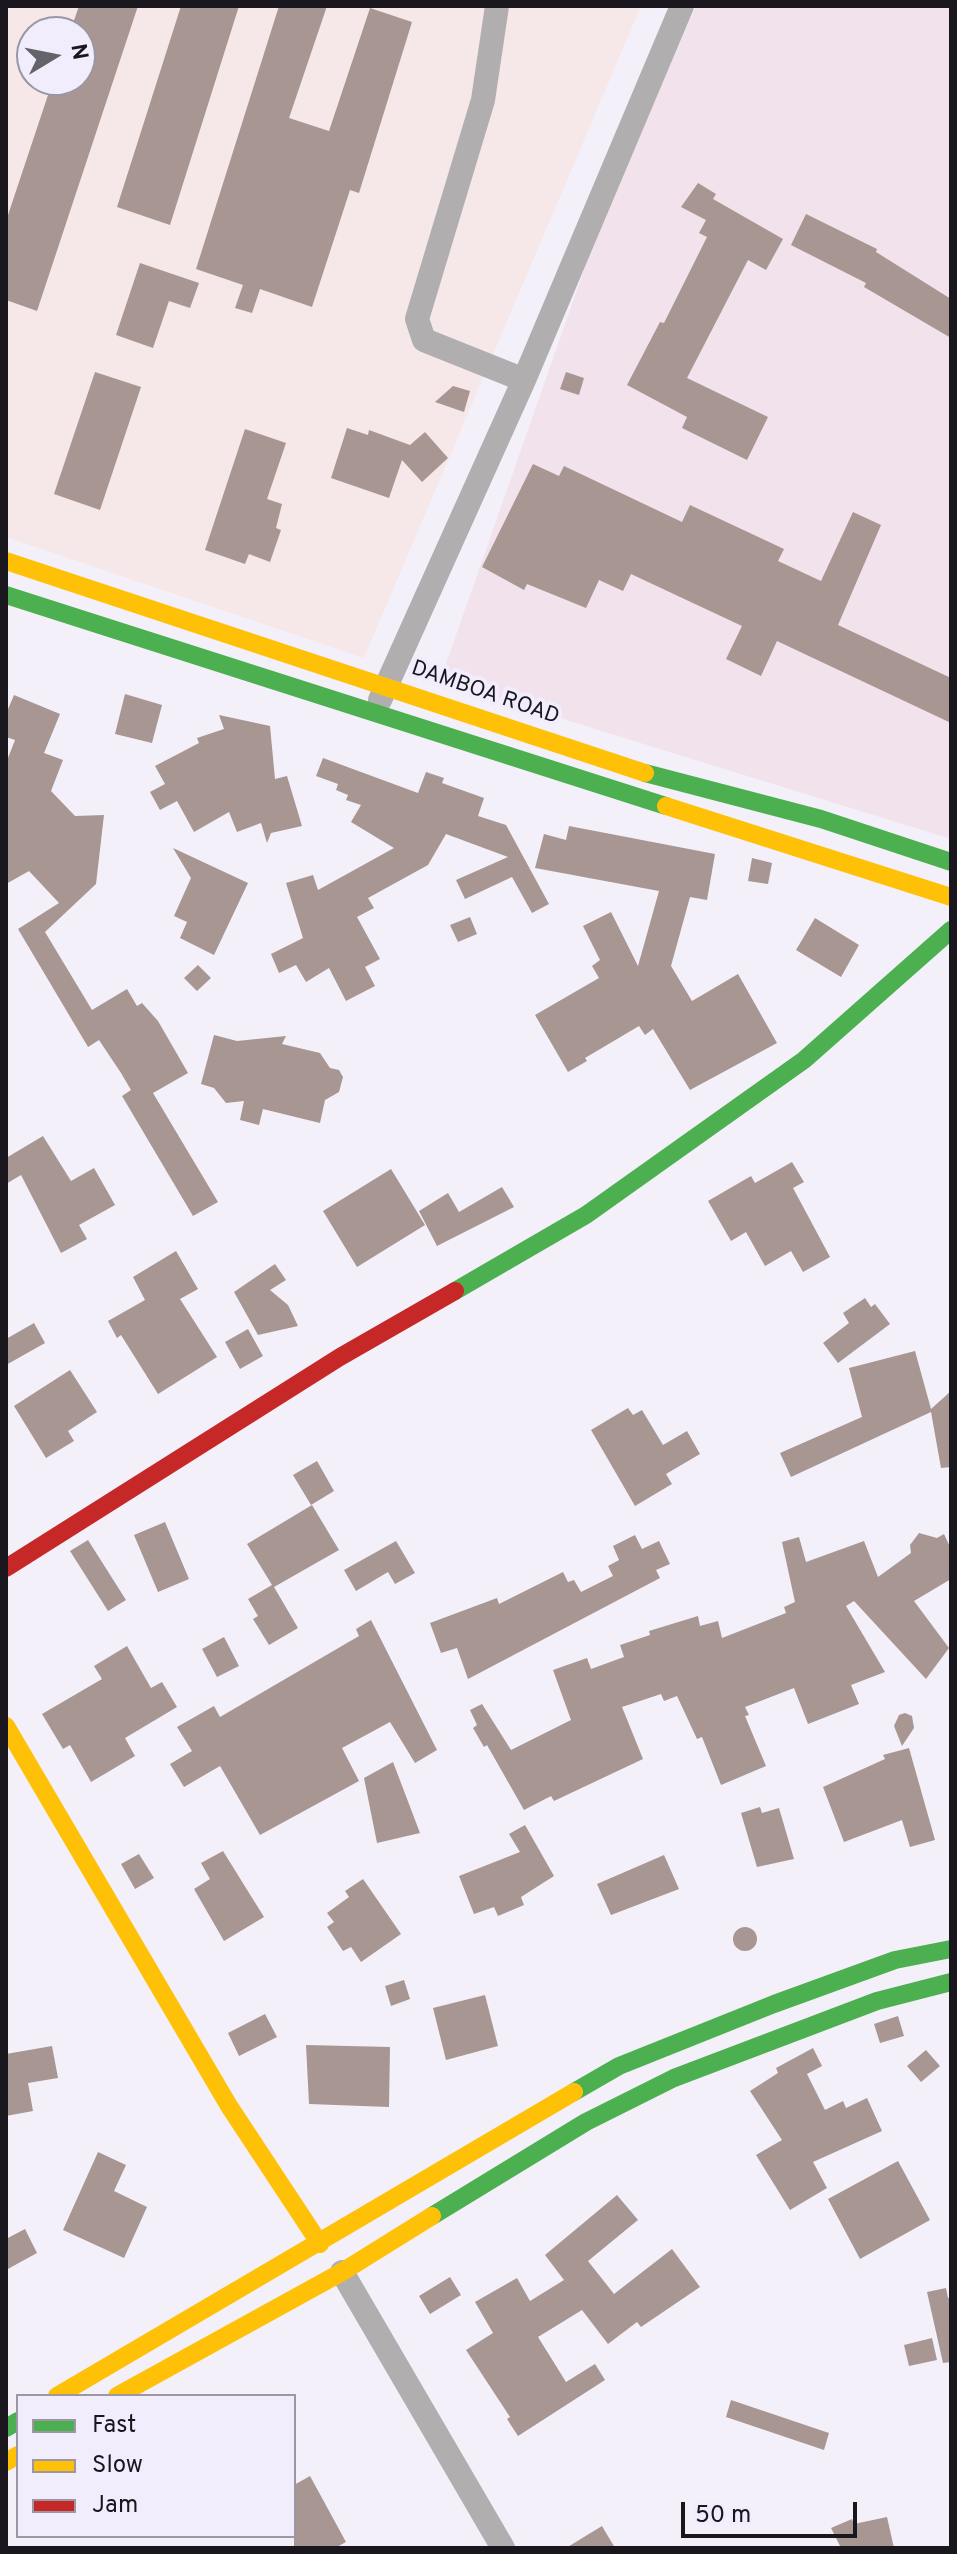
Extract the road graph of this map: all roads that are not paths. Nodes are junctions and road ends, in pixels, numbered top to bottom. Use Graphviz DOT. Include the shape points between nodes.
graph roads {
  1 [pos="497,6"];
  2 [pos="682,6"];
  3 [pos="524,380"];
  4 [pos="6,561"];
  5 [pos="6,595"];
  6 [pos="384,686"];
  7 [pos="376,714"];
  8 [pos="951,862"];
  9 [pos="951,897"];
  10 [pos="951,930"];
  11 [pos="6,1568"];
  12 [pos="6,1726"];
  13 [pos="951,1949"];
  14 [pos="951,1982"];
  15 [pos="320,2244"];
  16 [pos="342,2272"];
  17 [pos="60,2394"];
  18 [pos="121,2394"];
  19 [pos="503,2548"];
  1 -- 3 [label="street" via="483,100 417,319 424,340"];
  2 -- 3 [label="street"];
  3 -- 6 [label="street"];
  4 -- 6 [label="main road, DAMBOA ROAD"];
  5 -- 7 [label="main road"];
  6 -- 7 [label="street"];
  6 -- 8 [label="main road, DAMBOA ROAD" via="643,773 821,819"];
  7 -- 9 [label="main road"];
  10 -- 11 [label="main road" via="804,1060 586,1215 340,1357"];
  12 -- 15 [label="main road" via="229,2106"];
  13 -- 15 [label="main road" via="895,1960 619,2066"];
  14 -- 16 [label="main road" via="877,2001 674,2078 586,2122"];
  15 -- 17 [label="main road"];
  16 -- 18 [label="main road"];
  16 -- 19 [label="street"];
}
